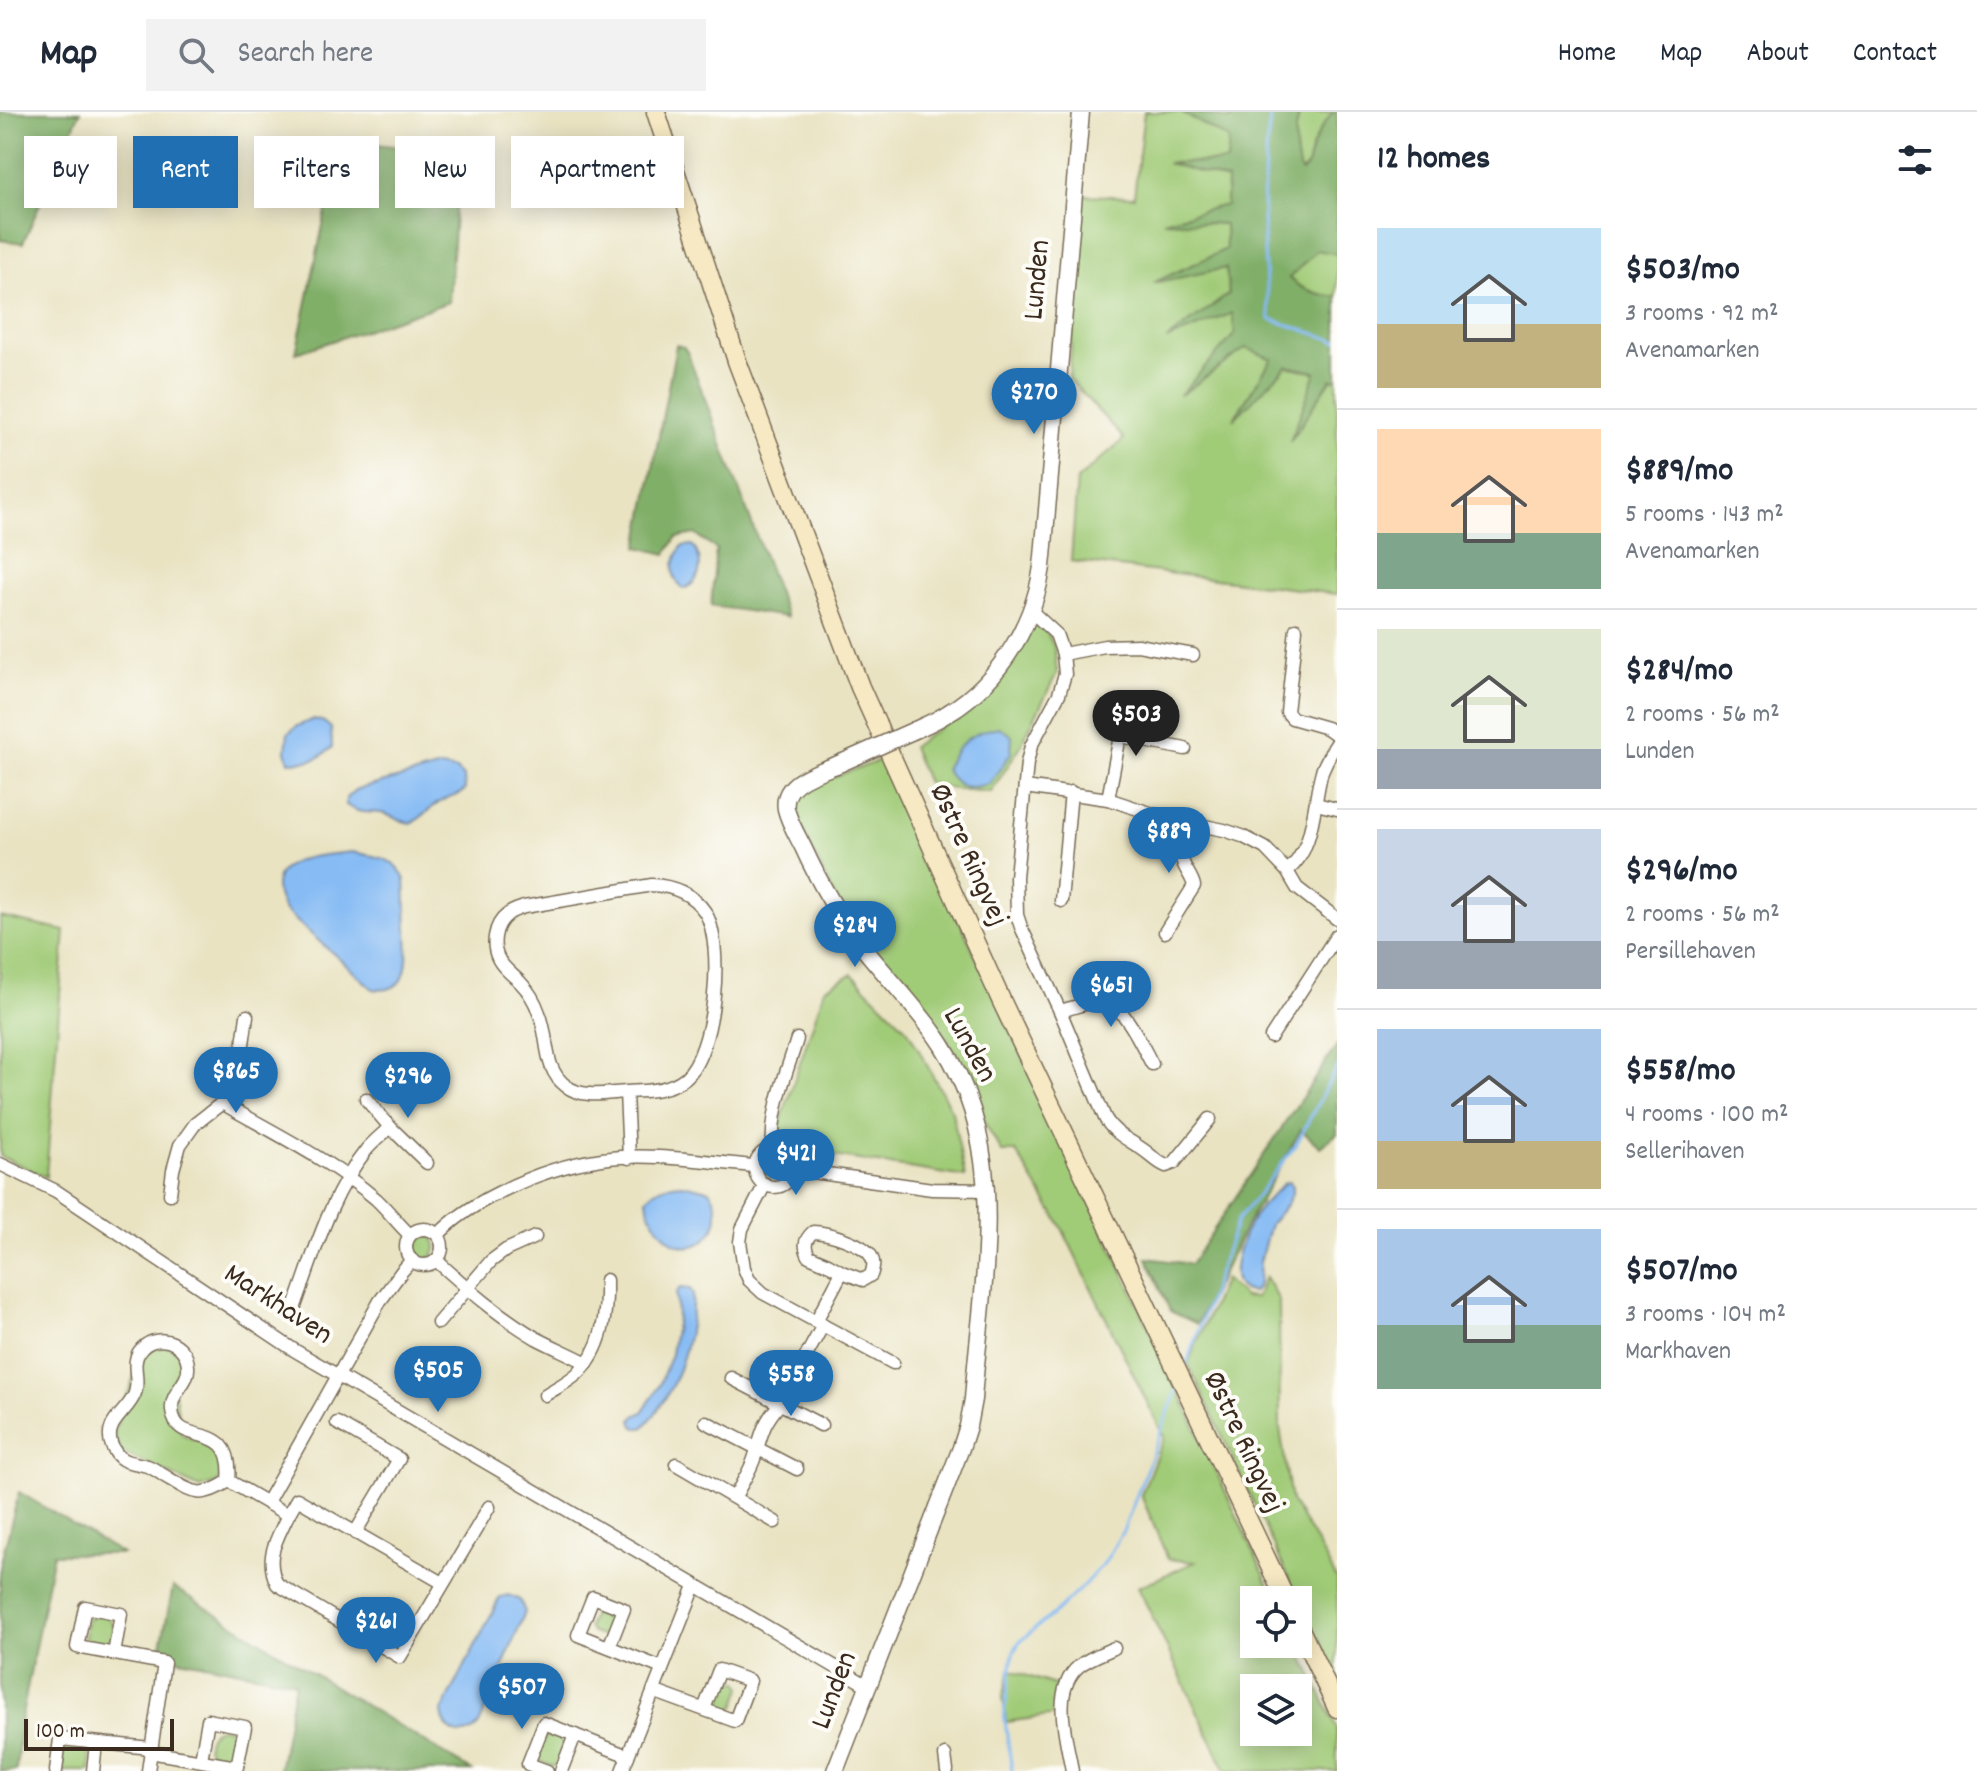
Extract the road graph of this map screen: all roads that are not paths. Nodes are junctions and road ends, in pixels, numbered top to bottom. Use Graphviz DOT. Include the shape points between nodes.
graph roads {
  1 [pos="656,112"];
  2 [pos="1081,112"];
  3 [pos="1031,611"];
  4 [pos="1296,629"];
  5 [pos="1063,654"];
  6 [pos="1193,655"];
  7 [pos="1337,735"];
  8 [pos="1337,743"];
  9 [pos="1185,749"];
  10 [pos="1025,787"];
  11 [pos="1071,792"];
  12 [pos="1108,799"];
  13 [pos="1316,804"];
  14 [pos="1337,809"];
  15 [pos="1190,824"];
  16 [pos="1287,871"];
  17 [pos="1061,901"];
  18 [pos="1337,919"];
  19 [pos="1165,932"];
  20 [pos="1337,935"];
  21 [pos="1060,1011"];
  22 [pos="247,1016"];
  23 [pos="1271,1037"];
  24 [pos="797,1039"];
  25 [pos="1152,1064"];
  26 [pos="626,1092"];
  27 [pos="366,1099"];
  28 [pos="222,1103"];
  29 [pos="1210,1119"];
  30 [pos="390,1127"];
  31 [pos="773,1149"];
  32 [pos="629,1158"];
  33 [pos="427,1163"];
  34 [pos="0,1164"];
  35 [pos="755,1166"];
  36 [pos="792,1169"];
  37 [pos="347,1177"];
  38 [pos="765,1184"];
  39 [pos="987,1190"];
  40 [pos="170,1194"];
  41 [pos="410,1235"];
  42 [pos="438,1235"];
  43 [pos="535,1237"];
  44 [pos="412,1260"];
  45 [pos="437,1261"];
  46 [pos="842,1272"];
  47 [pos="606,1280"];
  48 [pos="467,1288"];
  49 [pos="294,1309"];
  50 [pos="438,1323"];
  51 [pos="820,1323"];
  52 [pos="587,1363"];
  53 [pos="893,1363"];
  54 [pos="339,1377"];
  55 [pos="731,1378"];
  56 [pos="545,1395"];
  57 [pos="780,1404"];
  58 [pos="706,1422"];
  59 [pos="337,1423"];
  60 [pos="821,1425"];
  61 [pos="756,1447"];
  62 [pos="676,1464"];
  63 [pos="797,1469"];
  64 [pos="229,1481"];
  65 [pos="735,1497"];
  66 [pos="267,1502"];
  67 [pos="489,1507"];
  68 [pos="288,1515"];
  69 [pos="775,1522"];
  70 [pos="355,1533"];
  71 [pos="443,1583"];
  72 [pos="695,1586"];
  73 [pos="1279,1586"];
  74 [pos="609,1647"];
  75 [pos="1114,1648"];
  76 [pos="114,1654"];
  77 [pos="1312,1655"];
  78 [pos="662,1668"];
  79 [pos="868,1686"];
  80 [pos="653,1691"];
  81 [pos="1337,1708"];
  82 [pos="704,1709"];
  83 [pos="575,1735"];
  84 [pos="96,1743"];
  85 [pos="150,1750"];
  86 [pos="945,1755"];
  87 [pos="628,1756"];
  88 [pos="201,1760"];
  89 [pos="56,1771"];
  90 [pos="93,1771"];
  91 [pos="148,1771"];
  92 [pos="547,1771"];
  93 [pos="561,1771"];
  94 [pos="622,1771"];
  95 [pos="835,1771"];
  96 [pos="947,1771"];
  97 [pos="1072,1771"];
  1 -- 73 [label="main road, Østre Ringvej" via="737,361 860,687 1002,1002"];
  2 -- 3 [label="street, Lunden" via="1043,564"];
  3 -- 5 [label="street" via="1056,634"];
  3 -- 39 [label="street, Lunden, bridge" via="990,678 949,713 798,781 786,798 789,817 840,917 955,1067 976,1123"];
  4 -- 7 [label="street" via="1287,712"];
  5 -- 6 [label="street" via="1138,645"];
  5 -- 10 [label="street" via="1065,674 1031,746"];
  8 -- 13 [label="street" via="1322,773"];
  9 -- 12 [label="street" via="1120,736"];
  10 -- 11 [label="street"];
  10 -- 21 [label="street" via="1017,915"];
  11 -- 12 [label="street"];
  11 -- 17 [label="street"];
  12 -- 15 [label="street"];
  13 -- 14 [label="street"];
  13 -- 16 [label="street" via="1305,849"];
  15 -- 16 [label="street" via="1242,836 1265,848"];
  15 -- 19 [label="street" via="1182,859 1194,886"];
  16 -- 18 [label="street" via="1297,888"];
  20 -- 23 [label="street"];
  21 -- 25 [label="street" via="1105,1001 1115,1005"];
  21 -- 29 [label="street" via="1108,1124 1160,1164 1174,1163"];
  22 -- 28 [label="street" via="242,1051"];
  24 -- 31 [label="street" via="774,1115"];
  26 -- 26 [label="street" via="665,1089 686,1077 699,1060 711,1023 714,989 715,940 705,912 688,895 652,885 524,907 506,915 497,928 495,950 541,1016 554,1074 574,1091"];
  26 -- 32 [label="street"];
  27 -- 30 [label="street"];
  28 -- 37 [label="street"];
  28 -- 40 [label="street" via="195,1124 180,1145"];
  30 -- 33 [label="street"];
  30 -- 37 [label="street"];
  31 -- 35 [label="street" via="763,1152"];
  31 -- 36 [label="street" via="787,1154"];
  32 -- 35 [label="street"];
  32 -- 42 [label="street" via="560,1168 519,1182 482,1201"];
  34 -- 54 [label="street, Markhaven" via="56,1191"];
  35 -- 38 [label="street"];
  36 -- 38 [label="street" via="780,1185"];
  36 -- 39 [label="street" via="932,1189"];
  37 -- 41 [label="street"];
  37 -- 49 [label="street"];
  38 -- 51 [label="street" via="742,1229 744,1268 763,1293"];
  39 -- 79 [label="street, Lunden" via="968,1426"];
  41 -- 42 [label="street" via="426,1229"];
  41 -- 44 [label="street" via="407,1250"];
  42 -- 45 [label="street" via="443,1248"];
  43 -- 48 [label="street" via="491,1261"];
  44 -- 45 [label="street" via="424,1265"];
  44 -- 54 [label="street" via="380,1301"];
  45 -- 48 [label="street"];
  46 -- 46 [label="street" via="867,1279 873,1259 846,1240 813,1232 804,1247 809,1256"];
  46 -- 51 [label="street"];
  47 -- 52 [label="street" via="603,1325"];
  48 -- 50 [label="street"];
  48 -- 52 [label="street" via="536,1337"];
  51 -- 53 [label="street"];
  51 -- 57 [label="street"];
  52 -- 56 [label="street"];
  54 -- 66 [label="street"];
  54 -- 72 [label="street, Markhaven"];
  55 -- 57 [label="street"];
  57 -- 60 [label="street"];
  57 -- 61 [label="street"];
  58 -- 61 [label="street"];
  59 -- 70 [label="street" via="399,1459"];
  61 -- 63 [label="street"];
  61 -- 65 [label="street"];
  62 -- 65 [label="street"];
  64 -- 64 [label="street" via="212,1492 190,1491 147,1466 127,1462 113,1448 112,1424 136,1392 135,1362 151,1342 171,1341 186,1355 189,1368 172,1412 181,1428 221,1443"];
  64 -- 66 [label="street"];
  65 -- 69 [label="street"];
  66 -- 68 [label="street"];
  67 -- 71 [label="street"];
  68 -- 70 [label="street" via="297,1499"];
  68 -- 71 [label="street" via="272,1550 270,1564 277,1584 400,1657"];
  70 -- 71 [label="street"];
  72 -- 78 [label="street"];
  72 -- 79 [label="street, Markhaven"];
  74 -- 78 [label="street"];
  75 -- 97 [label="street" via="1078,1667 1065,1686"];
  76 -- 76 [label="street" via="77,1647 85,1607 121,1614"];
  76 -- 85 [label="street" via="164,1663"];
  77 -- 81 [label="main road"];
  78 -- 80 [label="street"];
  79 -- 95 [label="street, Lunden"];
  80 -- 82 [label="street"];
  80 -- 87 [label="street"];
  83 -- 87 [label="street"];
  83 -- 92 [label="street" via="544,1723 528,1764"];
  83 -- 93 [label="street"];
  84 -- 85 [label="street"];
  84 -- 89 [label="street" via="60,1739"];
  84 -- 90 [label="street"];
  85 -- 88 [label="street"];
  85 -- 91 [label="street"];
  86 -- 96 [label="street"];
  87 -- 94 [label="street"];
  88 -- 88 [label="street" via="237,1767 245,1727 208,1720"];
}
